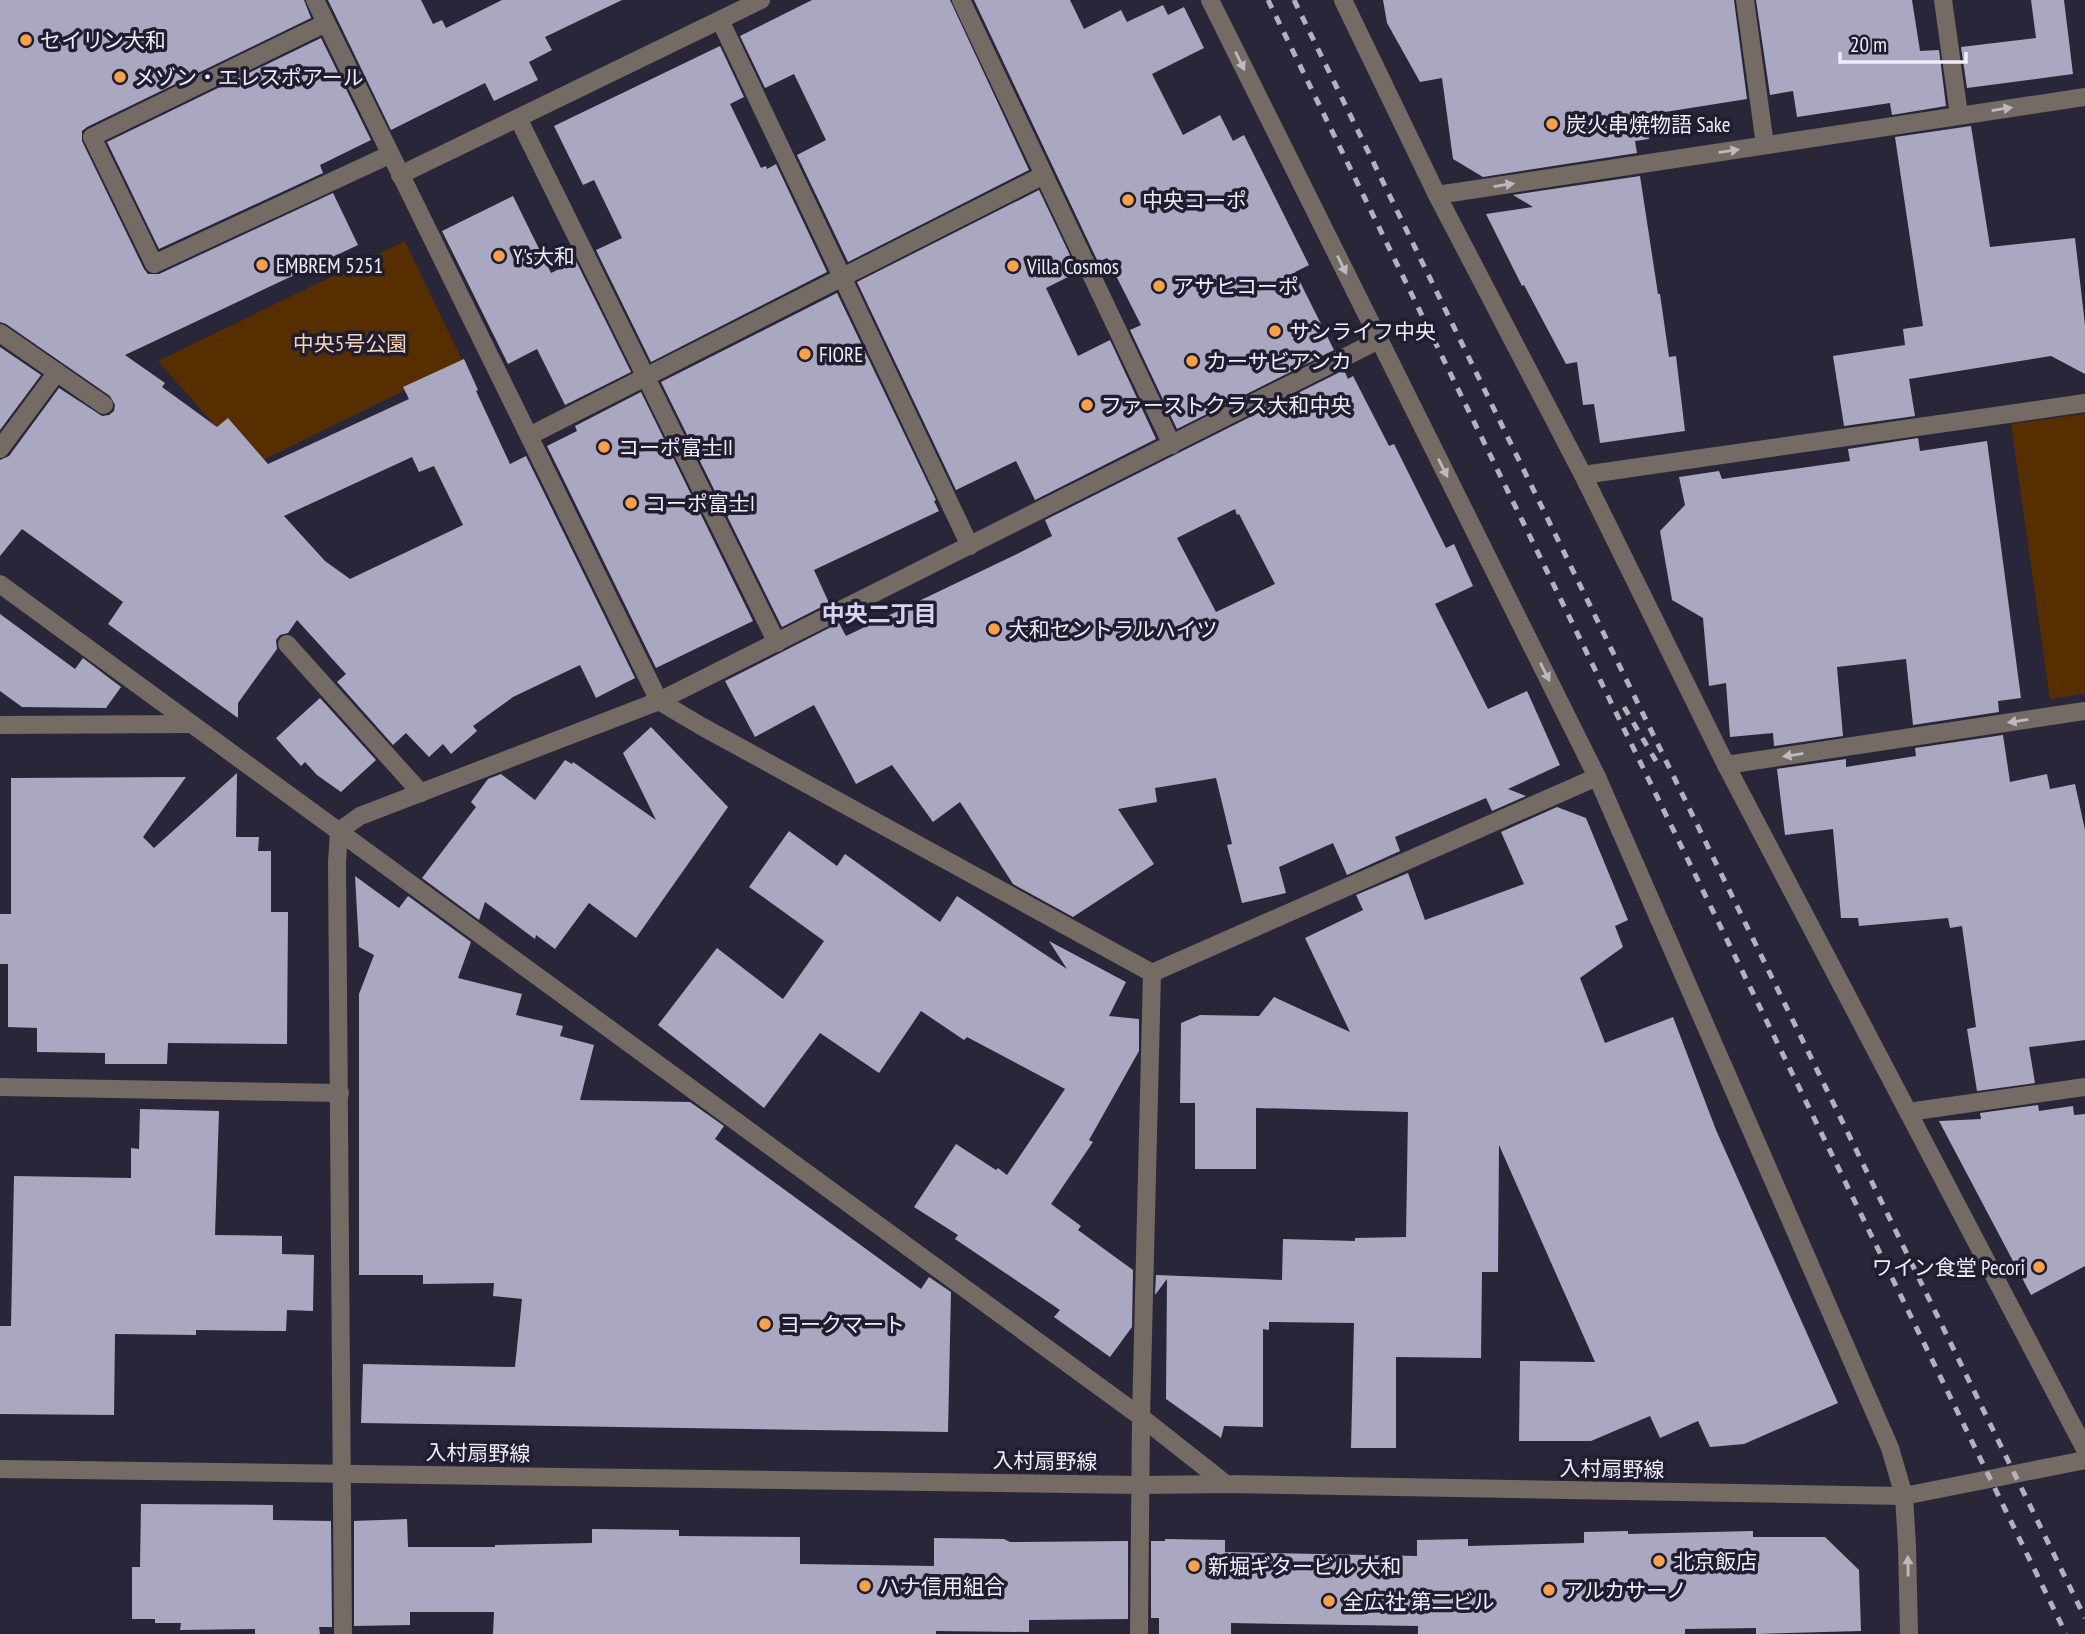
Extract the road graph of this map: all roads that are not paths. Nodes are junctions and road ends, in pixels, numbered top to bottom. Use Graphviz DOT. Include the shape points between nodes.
graph roads {
  1 [pos="314,0"];
  2 [pos="761,0"];
  3 [pos="961,0"];
  4 [pos="1210,0"];
  5 [pos="1343,0"];
  6 [pos="1745,0"];
  7 [pos="1943,0"];
  8 [pos="720,20"];
  9 [pos="326,23"];
  10 [pos="2085,97"];
  11 [pos="1959,115"];
  12 [pos="518,118"];
  13 [pos="1765,145"];
  14 [pos="389,155"];
  15 [pos="400,175"];
  16 [pos="1044,175"];
  17 [pos="1437,195"];
  18 [pos="842,278"];
  19 [pos="0,333"];
  20 [pos="1379,340"];
  21 [pos="57,372"];
  22 [pos="646,377"];
  23 [pos="2085,403"];
  24 [pos="104,405"];
  25 [pos="529,436"];
  26 [pos="1172,445"];
  27 [pos="0,449"];
  28 [pos="1583,475"];
  29 [pos="970,546"];
  30 [pos="0,584"];
  31 [pos="777,643"];
  32 [pos="287,644"];
  33 [pos="659,701"];
  34 [pos="2085,711"];
  35 [pos="192,724"];
  36 [pos="0,725"];
  37 [pos="1726,765"];
  38 [pos="1597,777"];
  39 [pos="421,793"];
  40 [pos="339,831"];
  41 [pos="1152,973"];
  42 [pos="0,1087"];
  43 [pos="2085,1087"];
  44 [pos="340,1093"];
  45 [pos="1908,1112"];
  46 [pos="1141,1417"];
  47 [pos="2085,1449"];
  48 [pos="2085,1460"];
  49 [pos="0,1469"];
  50 [pos="342,1473"];
  51 [pos="1226,1484"];
  52 [pos="1140,1485"];
  53 [pos="1904,1496"];
  54 [pos="343,1634"];
  55 [pos="1139,1634"];
  56 [pos="1909,1634"];
  1 -- 9 [label="street"];
  2 -- 8 [label="street"];
  3 -- 16 [label="street"];
  4 -- 20 [label="street, one-way"];
  5 -- 17 [label="street"];
  6 -- 13 [label="street"];
  7 -- 11 [label="street"];
  8 -- 12 [label="street"];
  8 -- 18 [label="street"];
  9 -- 14 [label="street"];
  9 -- 14 [label="street" via="92,137 154,264"];
  11 -- 10 [label="street, one-way"];
  11 -- 13 [label="street"];
  12 -- 15 [label="street"];
  12 -- 22 [label="street"];
  17 -- 13 [label="street, one-way"];
  14 -- 15 [label="street"];
  15 -- 25 [label="street"];
  16 -- 18 [label="street"];
  16 -- 26 [label="street"];
  17 -- 28 [label="street"];
  18 -- 22 [label="street"];
  18 -- 29 [label="street"];
  19 -- 21 [label="street"];
  20 -- 26 [label="street"];
  20 -- 38 [label="street, one-way"];
  21 -- 24 [label="street"];
  21 -- 27 [label="street"];
  22 -- 25 [label="street"];
  22 -- 31 [label="street"];
  23 -- 28 [label="street"];
  25 -- 33 [label="street"];
  26 -- 29 [label="street"];
  28 -- 37 [label="street"];
  29 -- 31 [label="street"];
  30 -- 35 [label="street"];
  31 -- 33 [label="street"];
  32 -- 39 [label="street"];
  33 -- 39 [label="street"];
  33 -- 41 [label="street"];
  34 -- 37 [label="street, one-way"];
  35 -- 36 [label="street"];
  35 -- 40 [label="street"];
  37 -- 45 [label="street"];
  38 -- 41 [label="street"];
  38 -- 53 [label="street" via="1889,1448"];
  39 -- 40 [label="street" via="360,816"];
  40 -- 44 [label="street"];
  40 -- 46 [label="street"];
  41 -- 46 [label="street"];
  42 -- 44 [label="street"];
  43 -- 45 [label="street"];
  44 -- 50 [label="street"];
  45 -- 47 [label="street"];
  46 -- 51 [label="street"];
  46 -- 52 [label="street"];
  48 -- 53 [label="street, 入村扇野線"];
  49 -- 50 [label="street, 入村扇野線"];
  50 -- 52 [label="street, 入村扇野線"];
  50 -- 54 [label="street"];
  51 -- 52 [label="street, 入村扇野線"];
  51 -- 53 [label="street, 入村扇野線"];
  52 -- 55 [label="street"];
  56 -- 53 [label="street, one-way"];
}
